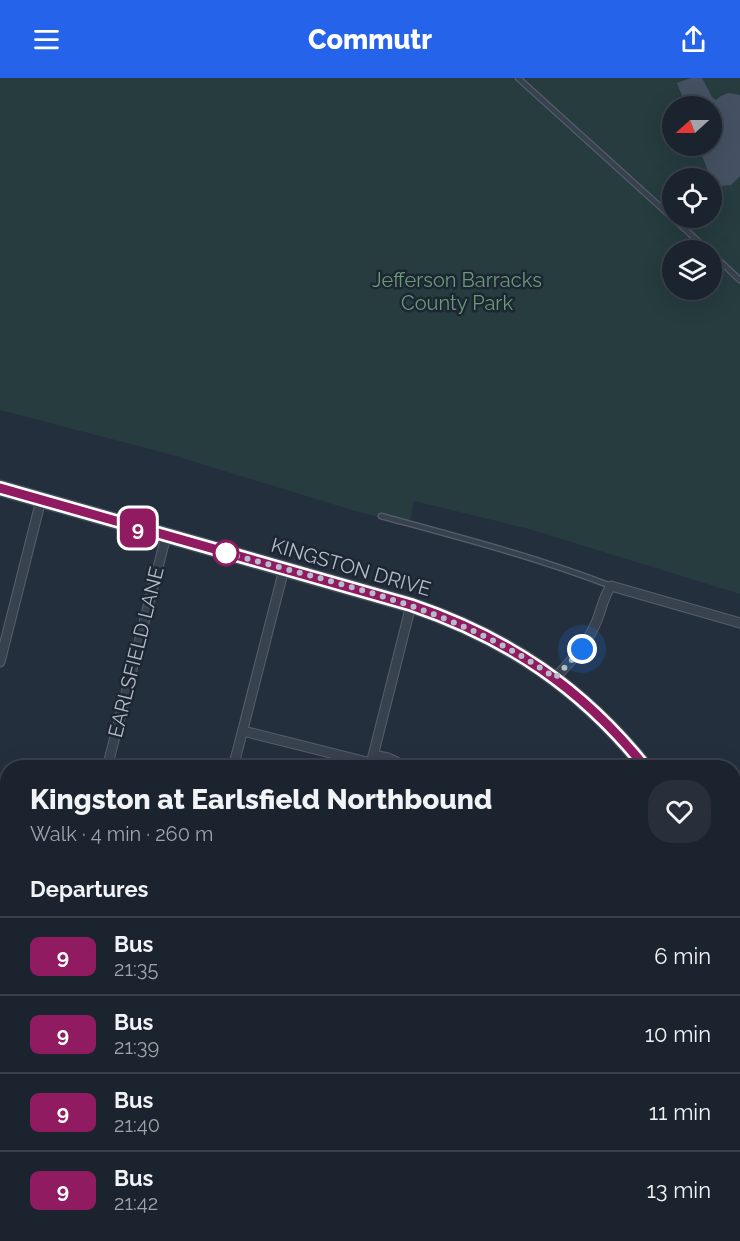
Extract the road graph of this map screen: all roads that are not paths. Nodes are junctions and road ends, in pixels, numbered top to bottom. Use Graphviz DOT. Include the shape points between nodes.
graph roads {
  1 [pos="518,78"];
  2 [pos="697,240"];
  3 [pos="722,263"];
  4 [pos="740,280"];
  5 [pos="0,488"];
  6 [pos="41,500"];
  7 [pos="381,516"];
  8 [pos="166,536"];
  9 [pos="284,569"];
  10 [pos="611,586"];
  11 [pos="411,605"];
  12 [pos="740,623"];
  13 [pos="0,662"];
  14 [pos="555,678"];
  15 [pos="243,731"];
  16 [pos="109,760"];
  17 [pos="235,760"];
  18 [pos="364,760"];
  19 [pos="372,760"];
  20 [pos="639,760"];
  1 -- 2 [label="lane"];
  3 -- 4 [label="lane"];
  5 -- 6 [label="main road, KINGSTON DRIVE"];
  6 -- 8 [label="main road, KINGSTON DRIVE"];
  6 -- 13 [label="street"];
  7 -- 10 [label="lane" via="576,572"];
  8 -- 9 [label="main road, KINGSTON DRIVE"];
  8 -- 16 [label="street, EARLSFIELD LANE"];
  9 -- 11 [label="main road, KINGSTON DRIVE"];
  9 -- 15 [label="street"];
  10 -- 12 [label="street"];
  10 -- 14 [label="street" via="582,649"];
  11 -- 14 [label="main road, KINGSTON DRIVE" via="492,638"];
  11 -- 19 [label="street"];
  14 -- 20 [label="main road, KINGSTON DRIVE" via="599,715"];
  15 -- 17 [label="street"];
  15 -- 18 [label="street"];
}
